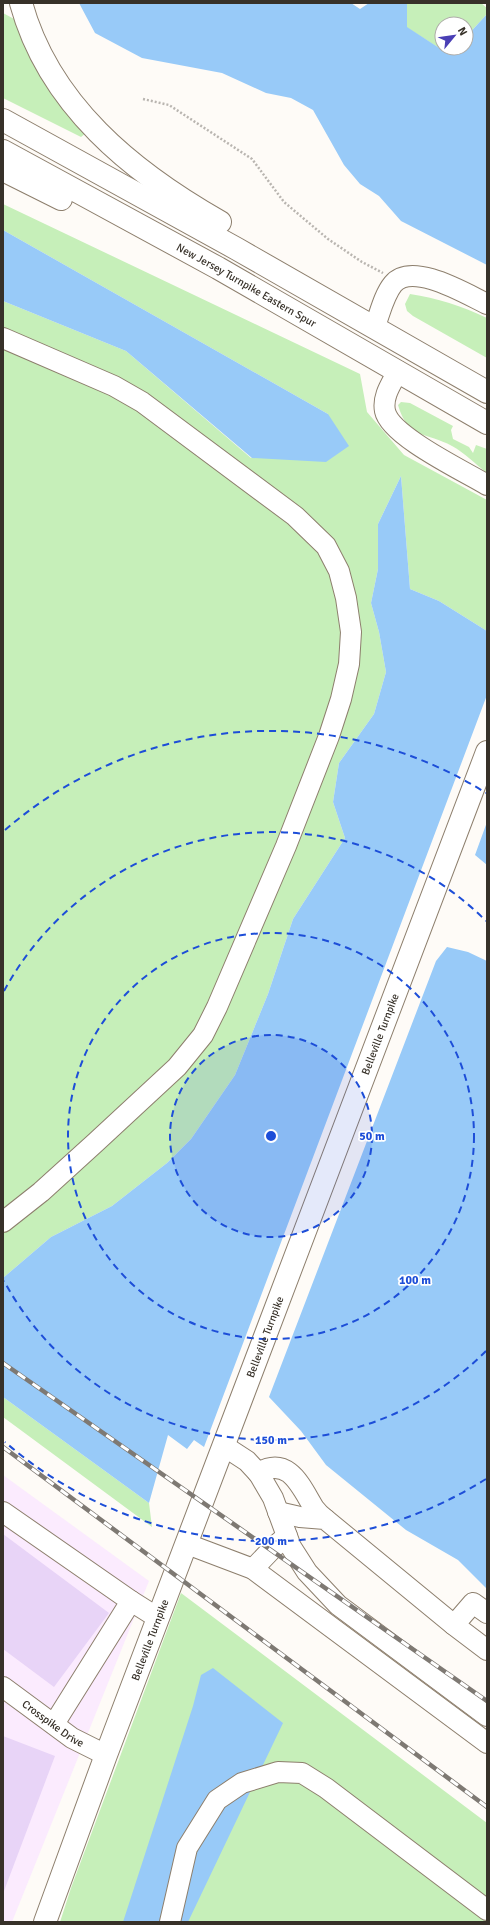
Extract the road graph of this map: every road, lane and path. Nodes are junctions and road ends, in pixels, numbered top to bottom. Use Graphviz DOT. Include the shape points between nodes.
graph roads {
  1 [pos="21,3"];
  2 [pos="143,99"];
  3 [pos="3,120"];
  4 [pos="3,151"];
  5 [pos="3,170"];
  6 [pos="140,225"];
  7 [pos="397,280"];
  8 [pos="302,285"];
  9 [pos="487,304"];
  10 [pos="374,326"];
  11 [pos="3,338"];
  12 [pos="398,371"];
  13 [pos="487,392"];
  14 [pos="487,423"];
  15 [pos="487,485"];
  16 [pos="487,752"];
  17 [pos="3,1222"];
  18 [pos="224,1446"];
  19 [pos="258,1473"];
  20 [pos="3,1512"];
  21 [pos="278,1512"];
  22 [pos="325,1519"];
  23 [pos="287,1536"];
  24 [pos="187,1544"];
  25 [pos="253,1569"];
  26 [pos="132,1600"];
  27 [pos="487,1613"];
  28 [pos="158,1618"];
  29 [pos="454,1625"];
  30 [pos="487,1650"];
  31 [pos="3,1687"];
  32 [pos="487,1716"];
  33 [pos="54,1724"];
  34 [pos="487,1743"];
  35 [pos="106,1755"];
  36 [pos="487,1910"];
  37 [pos="45,1922"];
  38 [pos="170,1922"];
  1 -- 8 [label="main road" via="27,23 46,64 70,102 96,131 155,182 230,227"];
  2 -- 7 [label="path" via="169,105 252,159 284,202 317,230 362,262"];
  3 -- 8 [label="main road"];
  4 -- 6 [label="main road, New Jersey Turnpike Eastern Spur"];
  5 -- 6 [label="main road" via="62,200"];
  6 -- 12 [label="main road, New Jersey Turnpike Eastern Spur"];
  7 -- 9 [label="street" via="410,275 425,278"];
  7 -- 10 [label="street" via="389,290"];
  8 -- 10 [label="main road"];
  10 -- 13 [label="main road"];
  11 -- 17 [label="street" via="114,386 142,402 295,516 326,546 339,571 351,632 349,664 329,736 286,846 203,1035 177,1067 41,1192"];
  12 -- 14 [label="main road, New Jersey Turnpike Eastern Spur"];
  12 -- 15 [label="street" via="385,396 385,411 391,424 412,441"];
  16 -- 18 [label="main road, Belleville Turnpike"];
  18 -- 19 [label="street" via="247,1461"];
  18 -- 24 [label="main road, Belleville Turnpike"];
  19 -- 21 [label="street"];
  19 -- 22 [label="street" via="267,1468 280,1468 292,1474 315,1509"];
  20 -- 26 [label="street"];
  21 -- 22 [label="street"];
  21 -- 23 [label="street"];
  22 -- 29 [label="street"];
  23 -- 25 [label="street"];
  23 -- 32 [label="street" via="307,1572 338,1605"];
  24 -- 25 [label="street"];
  24 -- 28 [label="main road, Belleville Turnpike"];
  25 -- 34 [label="street"];
  26 -- 28 [label="street"];
  26 -- 33 [label="street"];
  27 -- 29 [label="street" via="473,1603"];
  28 -- 35 [label="main road, Belleville Turnpike"];
  29 -- 30 [label="street"];
  31 -- 33 [label="street, Crosspike Drive"];
  33 -- 35 [label="street, Crosspike Drive" via="81,1744"];
  35 -- 37 [label="main road, Belleville Turnpike"];
  36 -- 38 [label="street" via="326,1788 302,1773 278,1772 242,1782 217,1800 187,1848"];
}
